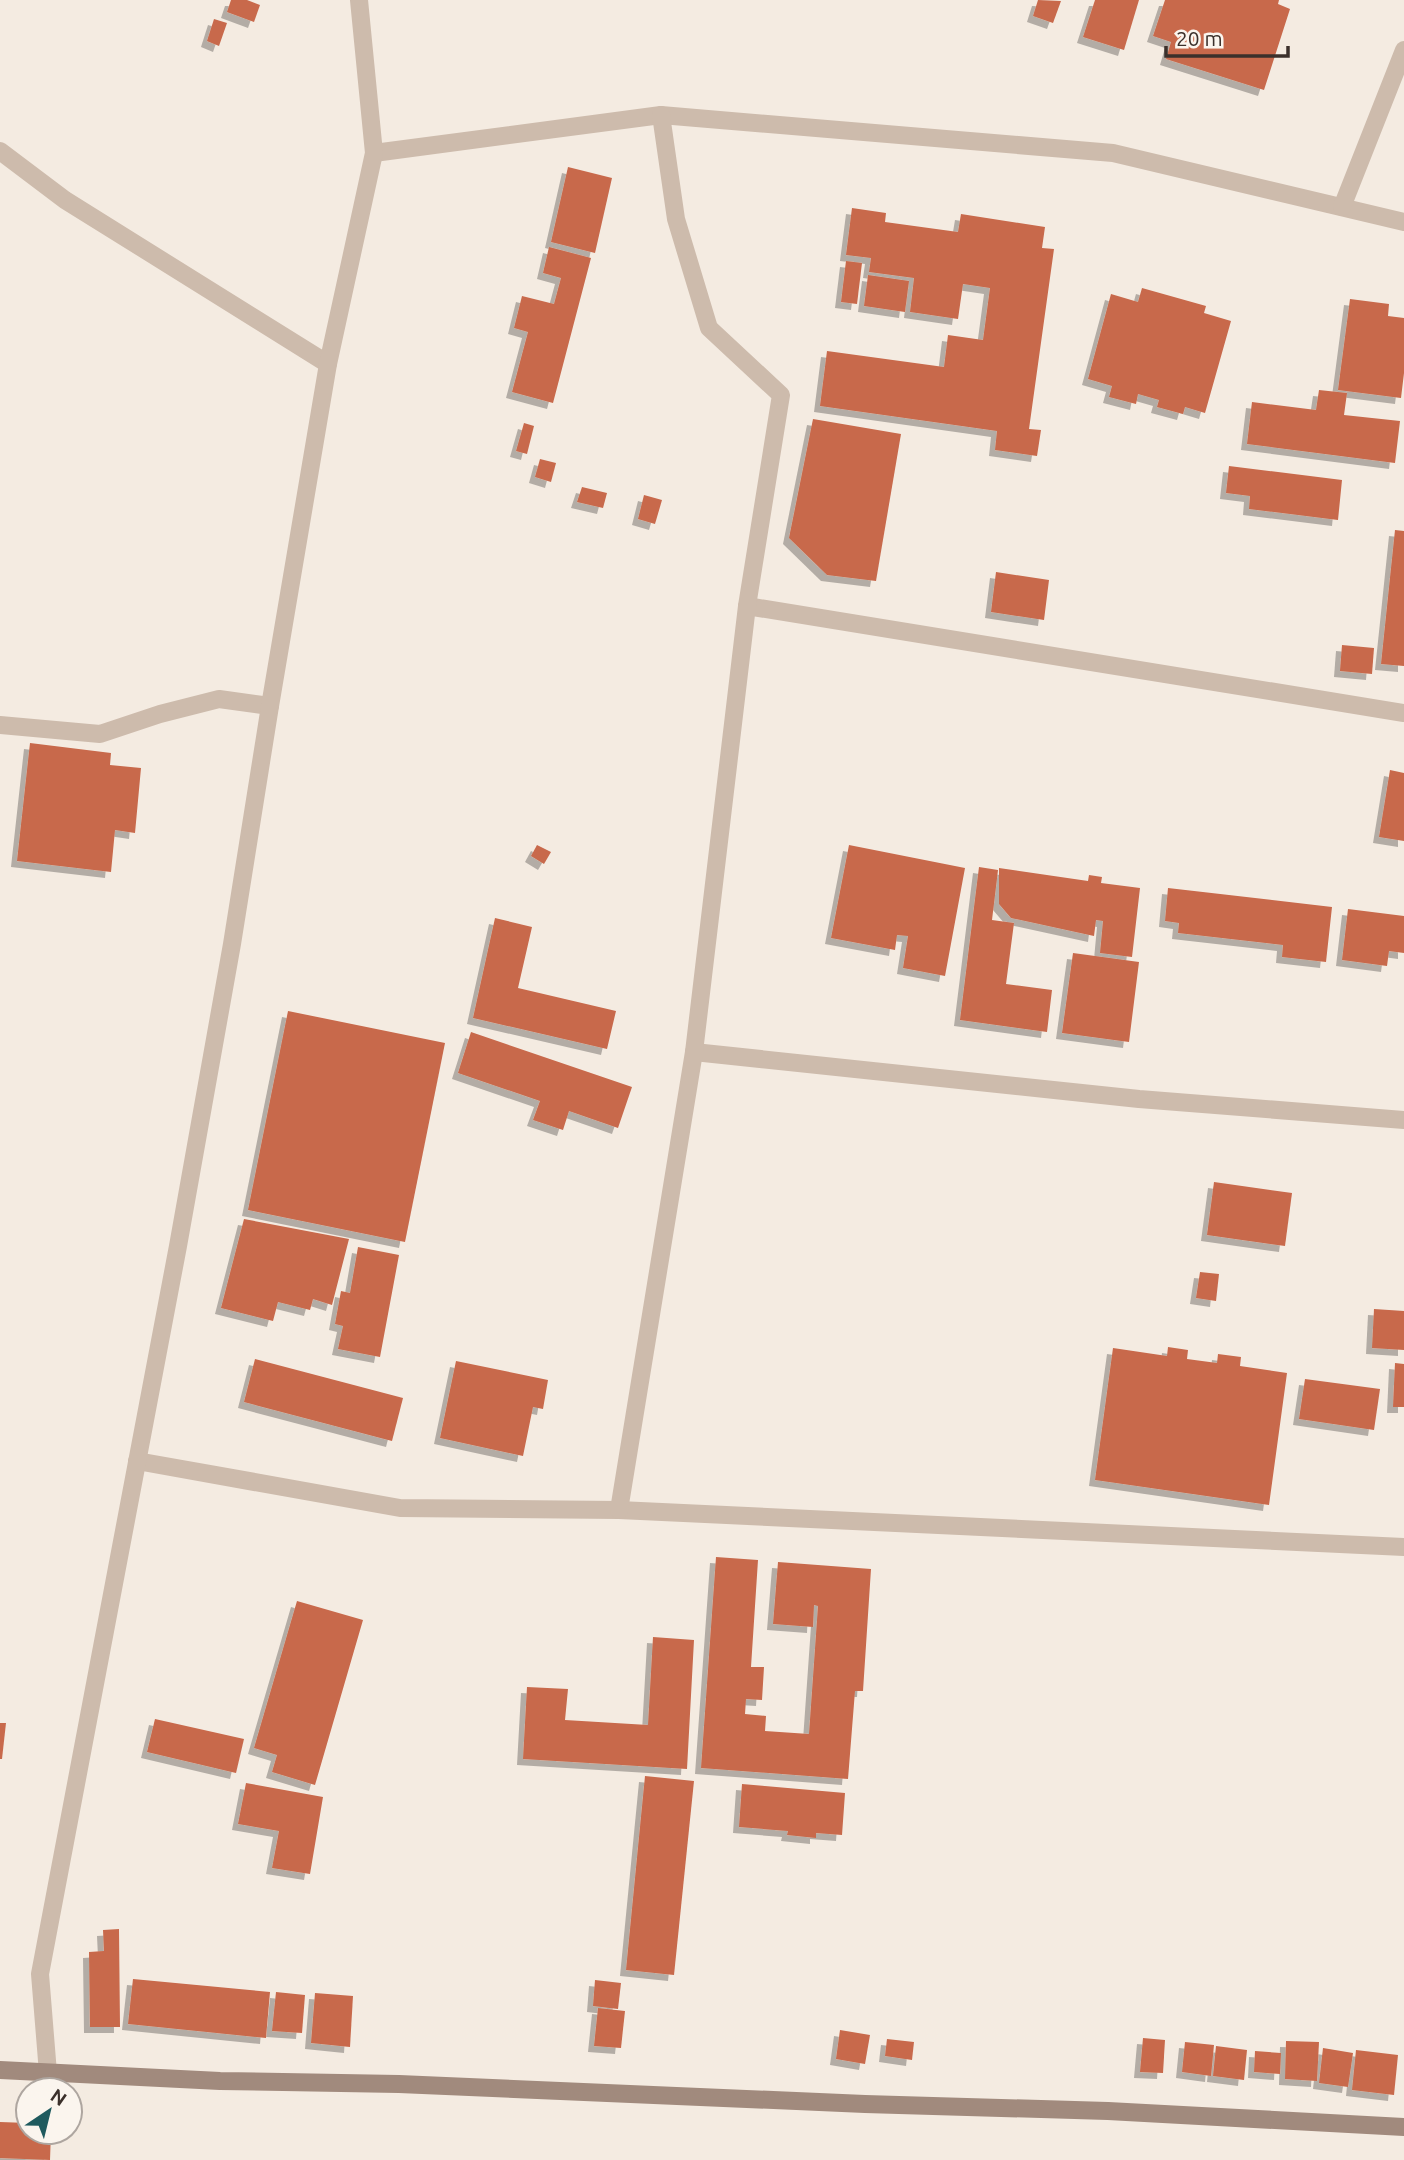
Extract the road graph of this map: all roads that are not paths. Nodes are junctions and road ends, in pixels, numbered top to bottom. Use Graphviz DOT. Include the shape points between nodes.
graph roads {
  1 [pos="359,0"];
  2 [pos="1404,50"];
  3 [pos="661,115"];
  4 [pos="0,151"];
  5 [pos="374,153"];
  6 [pos="1342,207"];
  7 [pos="1404,222"];
  8 [pos="328,364"];
  9 [pos="747,606"];
  10 [pos="270,706"];
  11 [pos="1404,713"];
  12 [pos="0,725"];
  13 [pos="694,1052"];
  14 [pos="1404,1120"];
  15 [pos="137,1461"];
  16 [pos="619,1510"];
  17 [pos="1404,1546"];
  18 [pos="0,2070"];
  19 [pos="48,2074"];
  20 [pos="1404,2127"];
  1 -- 5 [label="street"];
  2 -- 6 [label="street"];
  3 -- 5 [label="street"];
  3 -- 6 [label="street" via="1114,153"];
  3 -- 9 [label="street" via="676,219 709,328 781,395"];
  4 -- 8 [label="street" via="65,200"];
  5 -- 8 [label="street"];
  6 -- 7 [label="street"];
  8 -- 10 [label="street"];
  9 -- 11 [label="street"];
  9 -- 13 [label="street"];
  10 -- 12 [label="street" via="219,699 100,734"];
  10 -- 15 [label="street" via="232,944"];
  13 -- 14 [label="street" via="1139,1099"];
  13 -- 16 [label="street"];
  15 -- 16 [label="street" via="400,1508"];
  15 -- 19 [label="street" via="40,1974"];
  16 -- 17 [label="street"];
  18 -- 19 [label="main road"];
  19 -- 20 [label="main road" via="1108,2111"];
}
